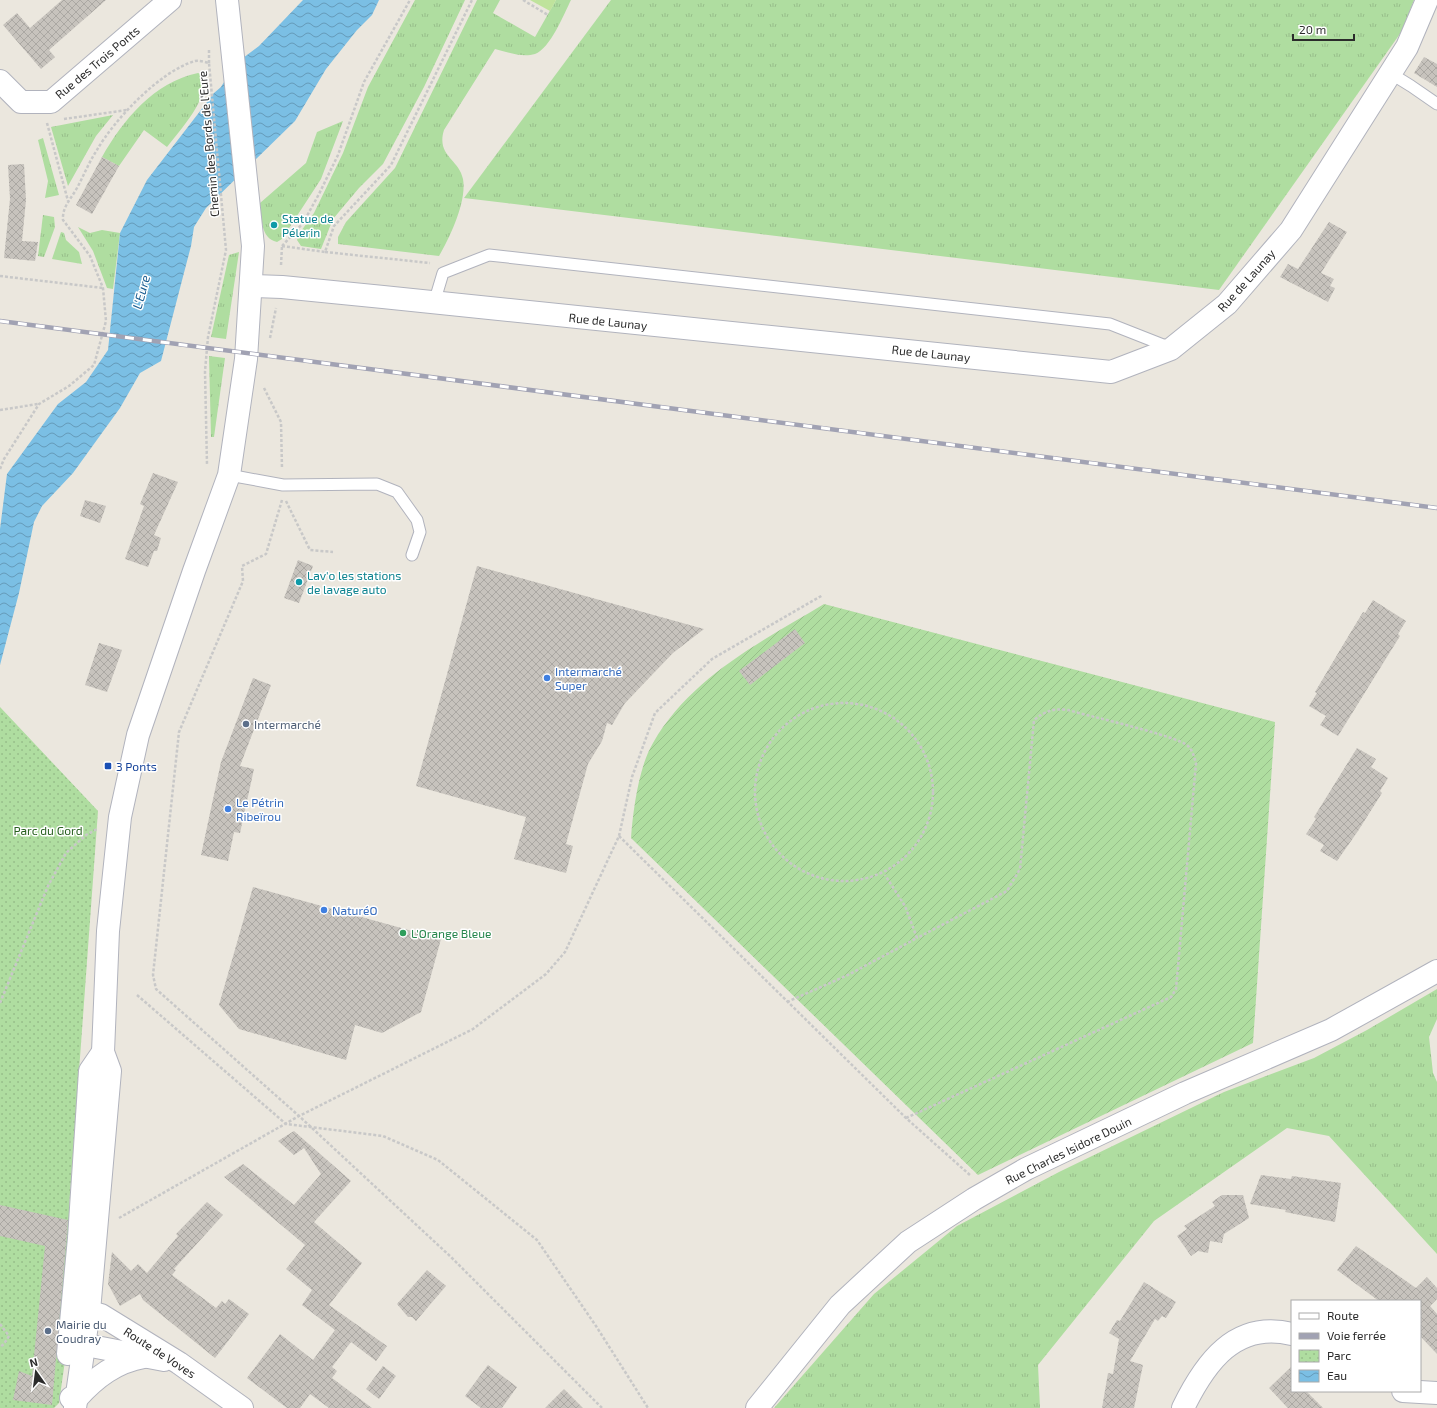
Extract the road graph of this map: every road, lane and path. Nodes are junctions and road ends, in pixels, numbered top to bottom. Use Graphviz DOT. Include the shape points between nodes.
graph roads {
  1 [pos="170,0"];
  2 [pos="227,0"];
  3 [pos="410,0"];
  4 [pos="472,0"];
  5 [pos="523,0"];
  6 [pos="1427,0"];
  7 [pos="548,15"];
  8 [pos="1390,73"];
  9 [pos="2,86"];
  10 [pos="1437,104"];
  11 [pos="127,110"];
  12 [pos="61,120"];
  13 [pos="54,121"];
  14 [pos="68,201"];
  15 [pos="282,246"];
  16 [pos="325,252"];
  17 [pos="449,270"];
  18 [pos="0,276"];
  19 [pos="251,286"];
  20 [pos="281,287"];
  21 [pos="103,288"];
  22 [pos="434,303"];
  23 [pos="269,345"];
  24 [pos="1171,349"];
  25 [pos="261,381"];
  26 [pos="39,404"];
  27 [pos="0,410"];
  28 [pos="207,468"];
  29 [pos="0,469"];
  30 [pos="229,475"];
  31 [pos="283,490"];
  32 [pos="333,552"];
  33 [pos="412,555"];
  34 [pos="823,595"];
  35 [pos="99,828"];
  36 [pos="619,836"];
  37 [pos="885,875"];
  38 [pos="917,938"];
  39 [pos="1437,971"];
  40 [pos="137,995"];
  41 [pos="787,1002"];
  42 [pos="0,1003"];
  43 [pos="103,1052"];
  44 [pos="299,1116"];
  45 [pos="906,1118"];
  46 [pos="286,1124"];
  47 [pos="310,1127"];
  48 [pos="984,1193"];
  49 [pos="96,1232"];
  50 [pos="81,1309"];
  51 [pos="0,1324"];
  52 [pos="1291,1334"];
  53 [pos="75,1339"];
  54 [pos="0,1347"];
  55 [pos="149,1356"];
  56 [pos="179,1363"];
  57 [pos="1420,1392"];
  58 [pos="1437,1393"];
  59 [pos="70,1403"];
  60 [pos="242,1408"];
  61 [pos="602,1408"];
  62 [pos="648,1408"];
  63 [pos="757,1408"];
  64 [pos="1183,1408"];
  1 -- 9 [label="street, Rue des Trois Ponts" via="51,102 21,102"];
  2 -- 19 [label="street" via="253,246"];
  3 -- 15 [label="path" via="364,82 338,155 319,194 302,223"];
  4 -- 16 [label="path" via="391,165 334,226"];
  5 -- 7 [label="path"];
  6 -- 8 [label="street, Rue de Launay" via="1407,48"];
  8 -- 10 [label="lane"];
  8 -- 24 [label="street, Rue de Launay" via="1291,230 1228,304"];
  11 -- 12 [label="path"];
  11 -- 14 [label="path, Chemin des Bords de l'Eure" via="97,149"];
  11 -- 28 [label="path, Chemin des Bords de l'Eure" via="154,84 180,68 196,61 210,63 226,250 207,344"];
  13 -- 14 [label="path" via="46,122"];
  14 -- 21 [label="path, Chemin des Bords de l'Eure" via="62,215 63,220 90,256"];
  15 -- 16 [label="path"];
  15 -- 20 [label="path"];
  16 -- 17 [label="path" via="435,264"];
  17 -- 22 [label="lane" via="443,273"];
  17 -- 24 [label="lane" via="489,255 1110,324"];
  18 -- 21 [label="path"];
  19 -- 20 [label="street, Rue de Launay"];
  19 -- 30 [label="street" via="246,359"];
  20 -- 22 [label="street, Rue de Launay"];
  20 -- 23 [label="path"];
  21 -- 26 [label="path, Chemin des Bords de l'Eure" via="106,321 94,365 69,386"];
  22 -- 24 [label="street, Rue de Launay" via="1110,372"];
  25 -- 31 [label="path" via="281,422"];
  26 -- 27 [label="path"];
  26 -- 29 [label="path, Chemin des Bords de l'Eure"];
  30 -- 31 [label="lane"];
  30 -- 43 [label="street" via="138,735 120,817 108,931"];
  31 -- 32 [label="path" via="310,550"];
  31 -- 33 [label="lane" via="377,484 397,492 417,520 420,532"];
  31 -- 44 [label="path" via="266,554 242,566 243,581 179,732 152,975 156,989"];
  34 -- 36 [label="path" via="712,659 655,713 632,778"];
  35 -- 42 [label="path" via="86,835 66,853 48,886"];
  36 -- 41 [label="path"];
  36 -- 44 [label="path" via="565,952 546,974 473,1029"];
  37 -- 37 [label="path" via="909,852 930,822 934,787 924,753 913,733 900,719 869,705 836,705 802,715 774,737 757,768 753,803 765,836 786,860 815,876 850,882"];
  37 -- 38 [label="path" via="905,906"];
  38 -- 41 [label="path" via="848,976"];
  38 -- 45 [label="path" via="1007,891 1014,880 1020,869 1034,720 1040,715 1056,708 1068,710 1170,738 1187,745 1193,753 1196,763 1176,989 1171,997"];
  39 -- 48 [label="street, Rue Charles Isidore Douin" via="1331,1030 1185,1093 1026,1169"];
  40 -- 46 [label="path"];
  41 -- 45 [label="path"];
  43 -- 49 [label="street" via="110,1071"];
  43 -- 50 [label="street" via="90,1071"];
  44 -- 46 [label="path"];
  44 -- 47 [label="path"];
  45 -- 48 [label="path" via="970,1175"];
  46 -- 47 [label="path"];
  46 -- 49 [label="path"];
  47 -- 61 [label="path" via="452,1258"];
  47 -- 62 [label="path" via="383,1136 438,1160 537,1240"];
  48 -- 63 [label="street, Rue Charles Isidore Douin" via="908,1242 840,1305"];
  49 -- 50 [label="street"];
  50 -- 53 [label="street"];
  50 -- 56 [label="street, Route de Voves" via="101,1315"];
  51 -- 54 [label="path" via="9,1336"];
  52 -- 64 [label="street" via="1278,1330 1248,1334 1218,1353 1198,1378"];
  53 -- 55 [label="street"];
  53 -- 59 [label="street"];
  55 -- 56 [label="street"];
  55 -- 59 [label="street" via="127,1360 88,1386"];
  56 -- 60 [label="street, Route de Voves"];
  57 -- 58 [label="street"];
}
